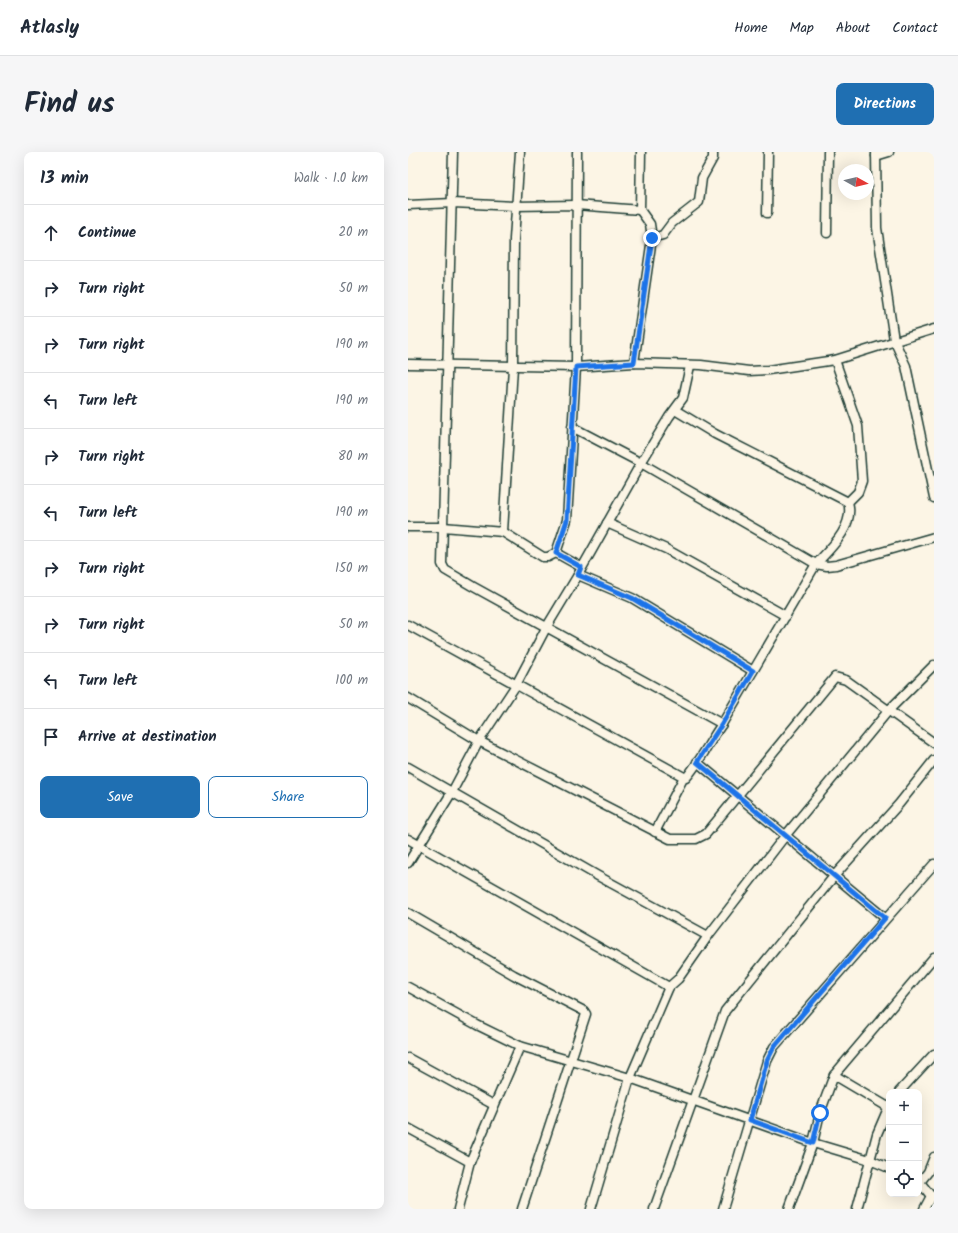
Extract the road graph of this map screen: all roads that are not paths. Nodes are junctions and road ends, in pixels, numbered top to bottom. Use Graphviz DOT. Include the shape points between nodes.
graph roads {
  1 [pos="454,152"];
  2 [pos="520,152"];
  3 [pos="577,152"];
  4 [pos="641,152"];
  5 [pos="713,152"];
  6 [pos="768,152"];
  7 [pos="828,152"];
  8 [pos="889,152"];
  9 [pos="876,154"];
  10 [pos="453,203"];
  11 [pos="408,205"];
  12 [pos="576,205"];
  13 [pos="515,206"];
  14 [pos="640,210"];
  15 [pos="767,213"];
  16 [pos="827,233"];
  17 [pos="652,238"];
  18 [pos="934,329"];
  19 [pos="894,340"];
  20 [pos="834,360"];
  21 [pos="634,363"];
  22 [pos="408,364"];
  23 [pos="448,365"];
  24 [pos="690,366"];
  25 [pos="513,367"];
  26 [pos="576,367"];
  27 [pos="675,410"];
  28 [pos="572,427"];
  29 [pos="641,463"];
  30 [pos="934,498"];
  31 [pos="848,502"];
  32 [pos="607,523"];
  33 [pos="408,527"];
  34 [pos="443,527"];
  35 [pos="503,532"];
  36 [pos="934,537"];
  37 [pos="556,553"];
  38 [pos="816,564"];
  39 [pos="580,571"];
  40 [pos="786,616"];
  41 [pos="408,625"];
  42 [pos="546,628"];
  43 [pos="934,665"];
  44 [pos="753,671"];
  45 [pos="516,685"];
  46 [pos="408,698"];
  47 [pos="889,710"];
  48 [pos="722,724"];
  49 [pos="479,741"];
  50 [pos="934,743"];
  51 [pos="934,760"];
  52 [pos="697,762"];
  53 [pos="408,767"];
  54 [pos="684,778"];
  55 [pos="452,792"];
  56 [pos="737,794"];
  57 [pos="655,832"];
  58 [pos="785,836"];
  59 [pos="408,839"];
  60 [pos="418,845"];
  61 [pos="408,863"];
  62 [pos="934,864"];
  63 [pos="834,875"];
  64 [pos="408,914"];
  65 [pos="885,918"];
  66 [pos="708,936"];
  67 [pos="934,958"];
  68 [pos="408,987"];
  69 [pos="669,987"];
  70 [pos="520,1046"];
  71 [pos="934,1054"];
  72 [pos="408,1058"];
  73 [pos="570,1060"];
  74 [pos="834,1075"];
  75 [pos="630,1078"];
  76 [pos="902,1089"];
  77 [pos="694,1100"];
  78 [pos="494,1105"];
  79 [pos="886,1105"];
  80 [pos="886,1111"];
  81 [pos="750,1120"];
  82 [pos="408,1128"];
  83 [pos="813,1143"];
  84 [pos="934,1157"];
  85 [pos="870,1160"];
  86 [pos="470,1162"];
  87 [pos="886,1167"];
  88 [pos="922,1179"];
  89 [pos="922,1185"];
  90 [pos="932,1196"];
  91 [pos="458,1209"];
  92 [pos="522,1209"];
  93 [pos="591,1209"];
  94 [pos="654,1209"];
  95 [pos="723,1209"];
  96 [pos="789,1209"];
  97 [pos="856,1209"];
  98 [pos="924,1209"];
  1 -- 10 [label="street"];
  2 -- 13 [label="street"];
  3 -- 12 [label="street"];
  4 -- 14 [label="street"];
  5 -- 17 [label="street" via="713,158 702,178 699,202 672,223 663,235"];
  6 -- 15 [label="street"];
  7 -- 16 [label="street"];
  8 -- 9 [label="street"];
  9 -- 19 [label="street" via="877,228"];
  10 -- 11 [label="street"];
  10 -- 13 [label="street"];
  10 -- 23 [label="street"];
  12 -- 13 [label="street"];
  12 -- 14 [label="street"];
  12 -- 26 [label="street"];
  13 -- 25 [label="street"];
  14 -- 17 [label="street" via="650,224"];
  17 -- 21 [label="street"];
  18 -- 19 [label="street"];
  19 -- 20 [label="street"];
  19 -- 30 [label="street" via="906,366"];
  20 -- 24 [label="street" via="762,370"];
  20 -- 31 [label="street" via="858,426 862,481 858,492"];
  21 -- 24 [label="street"];
  21 -- 26 [label="street"];
  22 -- 23 [label="street"];
  23 -- 25 [label="street"];
  23 -- 34 [label="street"];
  24 -- 27 [label="street" via="683,398"];
  25 -- 26 [label="street"];
  25 -- 35 [label="street"];
  26 -- 28 [label="street"];
  27 -- 29 [label="street"];
  27 -- 31 [label="street"];
  28 -- 29 [label="street"];
  28 -- 37 [label="street" via="567,520"];
  29 -- 32 [label="street"];
  29 -- 38 [label="street"];
  31 -- 38 [label="street" via="847,521 837,541"];
  32 -- 39 [label="street"];
  32 -- 40 [label="street" via="666,549"];
  33 -- 34 [label="street"];
  34 -- 35 [label="street"];
  34 -- 42 [label="street" via="442,564 445,570"];
  35 -- 37 [label="street" via="543,557 548,558"];
  36 -- 38 [label="street" via="836,565"];
  37 -- 39 [label="street"];
  38 -- 40 [label="street"];
  39 -- 42 [label="street"];
  39 -- 44 [label="street" via="632,598"];
  40 -- 44 [label="street"];
  41 -- 45 [label="street"];
  42 -- 45 [label="street"];
  42 -- 48 [label="street"];
  43 -- 47 [label="street"];
  44 -- 48 [label="street"];
  45 -- 49 [label="street"];
  45 -- 54 [label="street"];
  46 -- 49 [label="street"];
  47 -- 50 [label="street"];
  47 -- 56 [label="street" via="846,680 835,677"];
  47 -- 58 [label="street"];
  48 -- 52 [label="street"];
  49 -- 55 [label="street"];
  49 -- 57 [label="street"];
  51 -- 63 [label="street" via="900,804"];
  52 -- 54 [label="street"];
  52 -- 56 [label="street"];
  53 -- 55 [label="street"];
  54 -- 57 [label="street"];
  55 -- 60 [label="street"];
  55 -- 66 [label="street"];
  56 -- 57 [label="street" via="706,834 696,839 670,839"];
  56 -- 58 [label="street"];
  58 -- 63 [label="street"];
  58 -- 66 [label="street"];
  59 -- 60 [label="street"];
  60 -- 61 [label="street"];
  60 -- 69 [label="street"];
  62 -- 65 [label="street"];
  63 -- 65 [label="street"];
  63 -- 77 [label="street" via="725,1011"];
  64 -- 73 [label="street" via="514,975 584,1011 585,1019"];
  65 -- 81 [label="street" via="774,1047 767,1061"];
  66 -- 69 [label="street" via="678,979"];
  67 -- 74 [label="street"];
  68 -- 70 [label="street"];
  69 -- 75 [label="street"];
  70 -- 73 [label="street"];
  70 -- 78 [label="street"];
  71 -- 76 [label="street"];
  72 -- 78 [label="street"];
  73 -- 75 [label="street"];
  73 -- 92 [label="street"];
  74 -- 79 [label="street"];
  74 -- 83 [label="street"];
  75 -- 77 [label="street"];
  75 -- 93 [label="street"];
  77 -- 81 [label="street"];
  77 -- 94 [label="street"];
  78 -- 86 [label="street"];
  80 -- 85 [label="street"];
  81 -- 83 [label="street"];
  81 -- 95 [label="street"];
  82 -- 86 [label="street"];
  83 -- 85 [label="street"];
  83 -- 96 [label="street"];
  84 -- 88 [label="street" via="928,1172"];
  85 -- 87 [label="street"];
  85 -- 97 [label="street"];
  86 -- 91 [label="street"];
  89 -- 90 [label="street"];
  90 -- 98 [label="street"];
}
